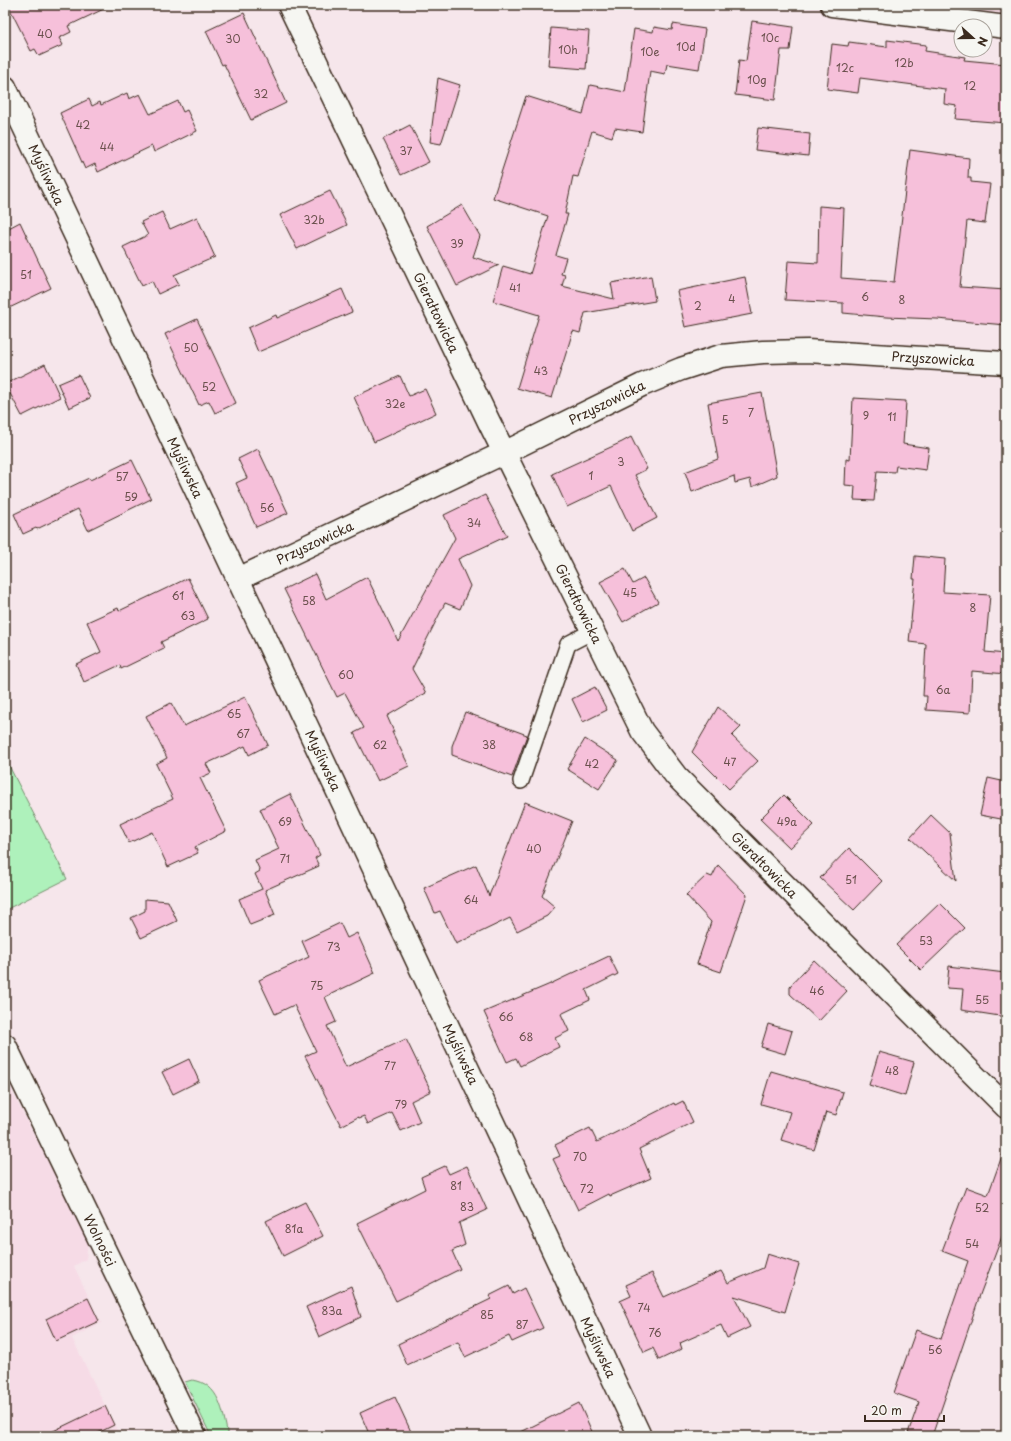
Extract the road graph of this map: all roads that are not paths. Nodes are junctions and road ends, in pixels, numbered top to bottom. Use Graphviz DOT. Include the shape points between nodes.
graph roads {
  1 [pos="289,5"];
  2 [pos="832,5"];
  3 [pos="1006,27"];
  4 [pos="5,87"];
  5 [pos="1006,363"];
  6 [pos="505,452"];
  7 [pos="238,579"];
  8 [pos="593,631"];
  9 [pos="521,781"];
  10 [pos="5,1045"];
  11 [pos="1006,1107"];
  12 [pos="195,1436"];
  13 [pos="640,1436"];
  1 -- 6 [label="street, Gierałtowicka"];
  2 -- 3 [label="street"];
  4 -- 7 [label="street, Myśliwska"];
  5 -- 6 [label="street, Przyszowicka" via="807,351 721,356 642,385"];
  6 -- 7 [label="street, Przyszowicka"];
  6 -- 8 [label="street, Gierałtowicka"];
  7 -- 13 [label="street, Myśliwska"];
  8 -- 9 [label="lane" via="568,644"];
  8 -- 11 [label="street, Gierałtowicka" via="642,731 676,776"];
  10 -- 12 [label="street, Wolności"];
}
